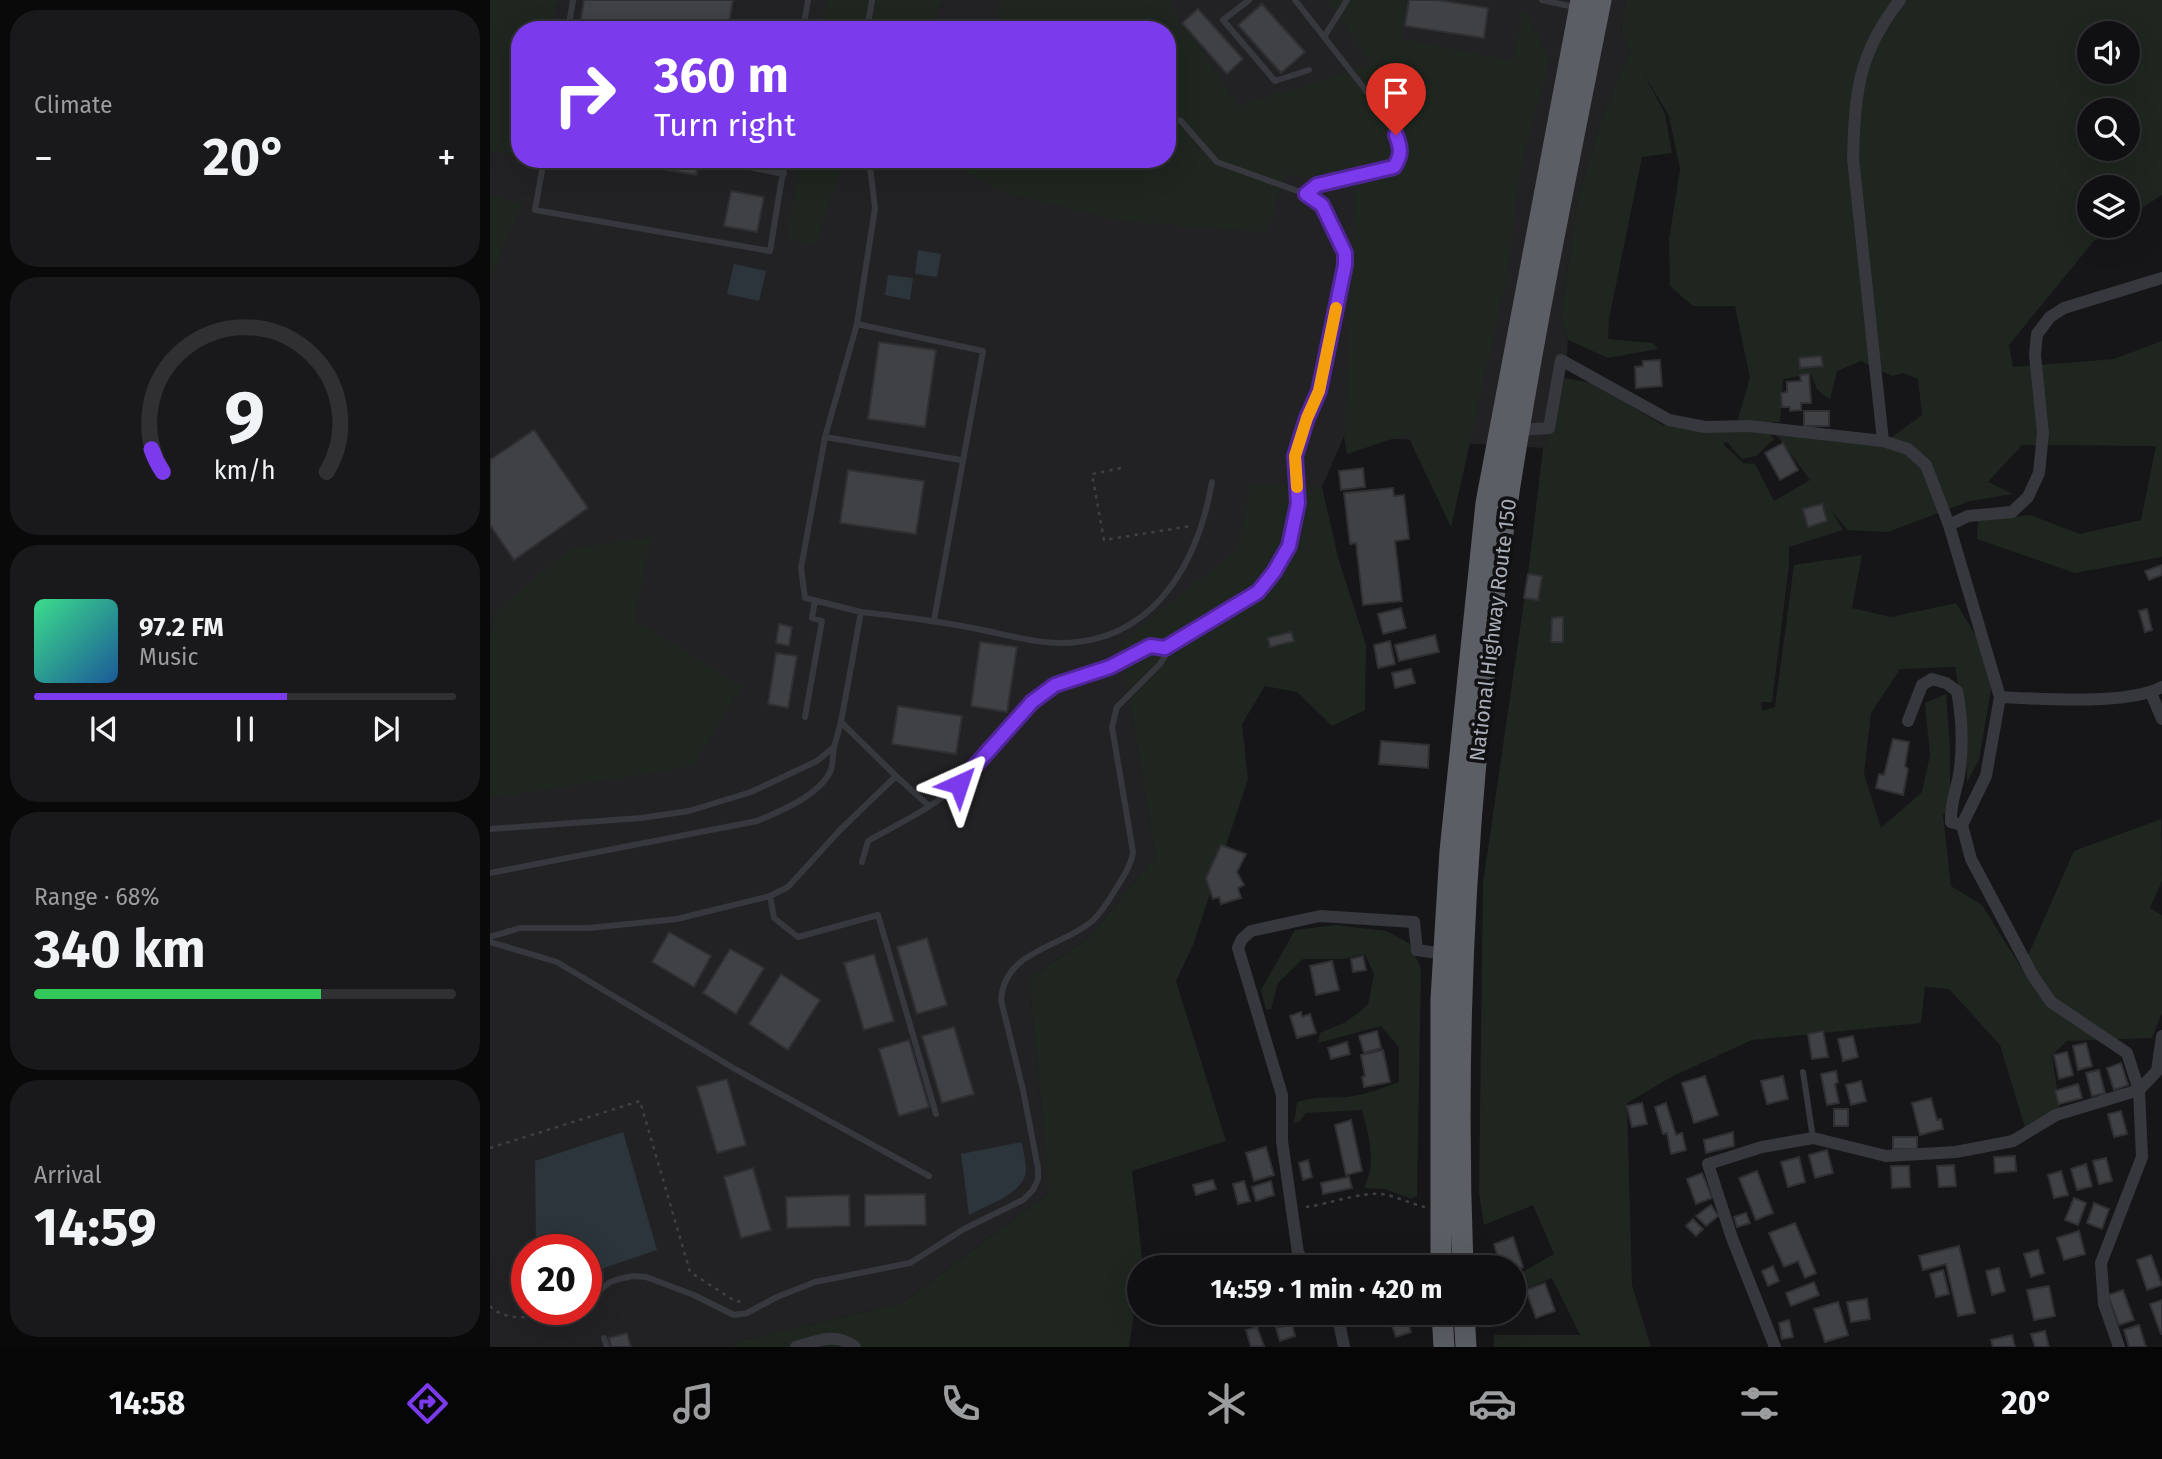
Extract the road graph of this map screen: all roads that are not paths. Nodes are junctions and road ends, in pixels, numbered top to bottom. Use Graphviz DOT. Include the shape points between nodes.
graph roads {
  1 [pos="573,0"];
  2 [pos="808,0"];
  3 [pos="872,0"];
  4 [pos="1249,0"];
  5 [pos="1295,0"];
  6 [pos="1347,0"];
  7 [pos="1542,0"];
  8 [pos="1601,0"];
  9 [pos="1900,0"];
  10 [pos="1580,4"];
  11 [pos="570,21"];
  12 [pos="804,21"];
  13 [pos="868,21"];
  14 [pos="1324,37"];
  15 [pos="1309,70"];
  16 [pos="1176,120"];
  17 [pos="542,168"];
  18 [pos="754,168"];
  19 [pos="784,168"];
  20 [pos="870,168"];
  21 [pos="784,174"];
  22 [pos="1306,194"];
  23 [pos="2162,278"];
  24 [pos="857,324"];
  25 [pos="1520,430"];
  26 [pos="825,437"];
  27 [pos="1883,441"];
  28 [pos="961,460"];
  29 [pos="1212,482"];
  30 [pos="1949,525"];
  31 [pos="815,600"];
  32 [pos="862,612"];
  33 [pos="934,620"];
  34 [pos="1165,648"];
  35 [pos="2156,690"];
  36 [pos="2000,697"];
  37 [pos="805,717"];
  38 [pos="2162,719"];
  39 [pos="1908,721"];
  40 [pos="841,722"];
  41 [pos="834,747"];
  42 [pos="896,776"];
  43 [pos="929,806"];
  44 [pos="1962,825"];
  45 [pos="490,829"];
  46 [pos="862,862"];
  47 [pos="490,873"];
  48 [pos="770,896"];
  49 [pos="490,937"];
  50 [pos="490,942"];
  51 [pos="1444,954"];
  52 [pos="2162,1036"];
  53 [pos="1803,1072"];
  54 [pos="2139,1090"];
  55 [pos="936,1114"];
  56 [pos="1813,1138"];
  57 [pos="929,1176"];
  58 [pos="1299,1255"];
  59 [pos="1441,1255"];
  60 [pos="1463,1255"];
  61 [pos="602,1288"];
  62 [pos="1340,1325"];
  63 [pos="1443,1325"];
  64 [pos="1465,1325"];
  65 [pos="604,1338"];
  66 [pos="607,1347"];
  67 [pos="796,1347"];
  68 [pos="855,1347"];
  69 [pos="1344,1347"];
  70 [pos="1444,1347"];
  71 [pos="1466,1347"];
  72 [pos="1775,1347"];
  73 [pos="2119,1347"];
  1 -- 11 [label="lane"];
  2 -- 12 [label="lane"];
  3 -- 13 [label="lane"];
  4 -- 15 [label="lane" via="1223,20 1275,82"];
  5 -- 14 [label="lane"];
  6 -- 14 [label="lane"];
  7 -- 10 [label="lane"];
  8 -- 25 [label="highway, National Highway Route 150"];
  9 -- 27 [label="street" via="1862,68 1854,111 1853,158"];
  10 -- 51 [label="highway, National Highway Route 150" via="1486,503 1462,715"];
  14 -- 22 [label="lane" via="1396,135 1400,158 1394,167 1317,185"];
  16 -- 22 [label="lane" via="1217,162"];
  17 -- 21 [label="lane" via="535,211 770,251"];
  18 -- 21 [label="lane"];
  19 -- 21 [label="lane"];
  20 -- 24 [label="lane" via="875,208"];
  22 -- 34 [label="lane" via="1322,205 1345,253 1345,265 1319,391 1295,456 1298,503 1289,546 1258,592"];
  23 -- 30 [label="street" via="2064,308 2050,317 2037,334 2043,433 2039,473 2028,497 2012,512 1968,516"];
  24 -- 26 [label="lane"];
  24 -- 28 [label="lane" via="982,351"];
  25 -- 27 [label="street" via="1549,428 1561,360 1669,421"];
  25 -- 60 [label="highway, National Highway Route 150" via="1479,721 1468,858 1461,998"];
  26 -- 28 [label="lane"];
  26 -- 31 [label="lane" via="801,568 805,598"];
  27 -- 30 [label="street" via="1908,449 1926,464"];
  28 -- 33 [label="lane"];
  29 -- 33 [label="lane" via="1187,563 1166,594 1121,629 1077,642 1046,642"];
  30 -- 36 [label="street"];
  31 -- 32 [label="lane"];
  31 -- 37 [label="lane" via="811,618 822,621"];
  32 -- 33 [label="lane"];
  32 -- 40 [label="lane"];
  34 -- 43 [label="lane" via="1150,646 1110,667 1055,685 1032,702 959,784"];
  34 -- 61 [label="lane" via="1160,664 1114,713 1112,727 1132,860 1094,919 1022,960 1004,979 1001,1000 1038,1168 1033,1190 911,1263 815,1282 742,1315 646,1277 633,1276"];
  35 -- 36 [label="street" via="2078,699"];
  35 -- 38 [label="street"];
  36 -- 44 [label="street" via="1986,776"];
  39 -- 44 [label="street" via="1922,685 1932,679 1957,691 1962,718 1960,771 1950,807 1951,822"];
  40 -- 41 [label="lane"];
  40 -- 42 [label="lane"];
  41 -- 45 [label="lane" via="817,761 769,784 689,811"];
  41 -- 47 [label="lane" via="831,770 810,793 757,821"];
  42 -- 43 [label="lane"];
  42 -- 48 [label="lane" via="788,887"];
  43 -- 46 [label="lane" via="868,841"];
  44 -- 54 [label="street" via="1971,859 2033,975 2052,1002 2127,1054"];
  48 -- 49 [label="lane" via="677,919 589,928 520,928"];
  48 -- 55 [label="lane" via="774,918 798,937 878,915"];
  50 -- 57 [label="lane" via="557,962 735,1069"];
  51 -- 58 [label="street" via="1417,950 1414,922 1320,916 1251,931 1242,939 1238,948 1282,1096 1282,1142"];
  51 -- 59 [label="highway, National Highway Route 150"];
  52 -- 54 [label="street" via="2157,1071"];
  53 -- 56 [label="lane"];
  54 -- 56 [label="street" via="2056,1115 2013,1141 1956,1152 1886,1156"];
  54 -- 73 [label="street" via="2142,1157 2101,1262 2104,1304"];
  56 -- 72 [label="street" via="1762,1147 1708,1164"];
  62 -- 69 [label="street"];
  63 -- 70 [label="highway"];
  64 -- 71 [label="highway"];
  65 -- 66 [label="lane"];
  67 -- 68 [label="street" via="829,1338 843,1339"];
}
